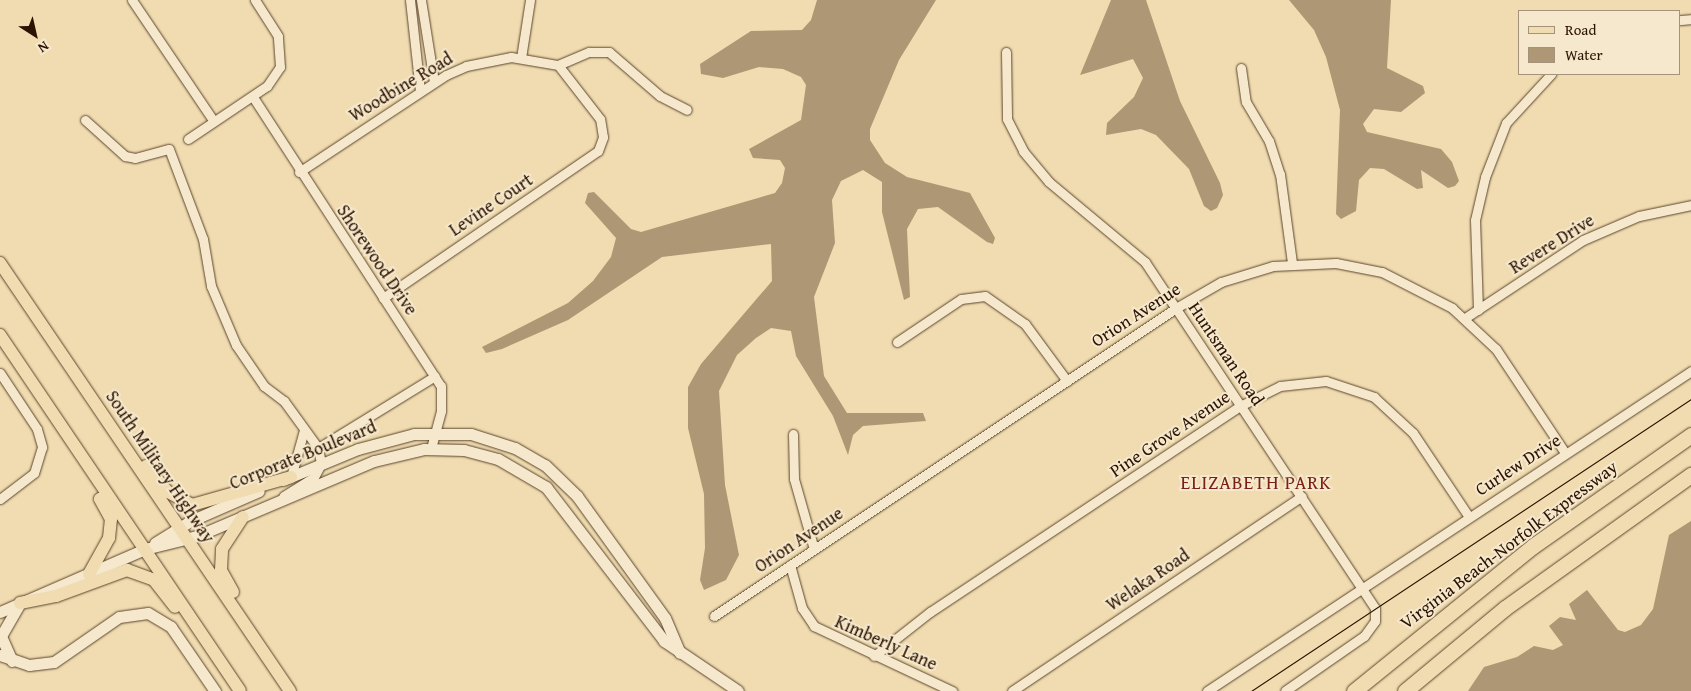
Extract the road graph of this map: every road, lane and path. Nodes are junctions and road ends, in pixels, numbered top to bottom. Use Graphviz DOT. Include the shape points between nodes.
graph roads {
  1 [pos="132,0"];
  2 [pos="255,0"];
  3 [pos="410,0"];
  4 [pos="420,0"];
  5 [pos="530,0"];
  6 [pos="1006,52"];
  7 [pos="520,58"];
  8 [pos="558,65"];
  9 [pos="1241,68"];
  10 [pos="1550,75"];
  11 [pos="434,82"];
  12 [pos="420,91"];
  13 [pos="253,97"];
  14 [pos="687,110"];
  15 [pos="85,120"];
  16 [pos="213,120"];
  17 [pos="188,139"];
  18 [pos="299,172"];
  19 [pos="1691,205"];
  20 [pos="0,263"];
  21 [pos="1292,263"];
  22 [pos="383,298"];
  23 [pos="1176,308"];
  24 [pos="1478,310"];
  25 [pos="1465,318"];
  26 [pos="0,335"];
  27 [pos="897,342"];
  28 [pos="1691,371"];
  29 [pos="0,373"];
  30 [pos="435,376"];
  31 [pos="1067,381"];
  32 [pos="1242,405"];
  33 [pos="53,417"];
  34 [pos="304,430"];
  35 [pos="115,431"];
  36 [pos="435,432"];
  37 [pos="793,434"];
  38 [pos="1691,435"];
  39 [pos="318,448"];
  40 [pos="431,449"];
  41 [pos="1565,453"];
  42 [pos="321,464"];
  43 [pos="1691,475"];
  44 [pos="291,477"];
  45 [pos="1302,496"];
  46 [pos="0,499"];
  47 [pos="270,504"];
  48 [pos="1469,516"];
  49 [pos="243,517"];
  50 [pos="179,527"];
  51 [pos="187,538"];
  52 [pos="814,548"];
  53 [pos="145,549"];
  54 [pos="790,564"];
  55 [pos="89,574"];
  56 [pos="1363,588"];
  57 [pos="20,603"];
  58 [pos="0,612"];
  59 [pos="714,616"];
  60 [pos="211,649"];
  61 [pos="680,653"];
  62 [pos="0,655"];
  63 [pos="874,656"];
  64 [pos="12,661"];
  65 [pos="215,691"];
  66 [pos="240,691"];
  67 [pos="290,691"];
  68 [pos="738,691"];
  69 [pos="952,691"];
  70 [pos="1012,691"];
  71 [pos="1207,691"];
  72 [pos="1285,691"];
  73 [pos="1354,691"];
  74 [pos="1405,691"];
  1 -- 16 [label="street"];
  2 -- 13 [label="street" via="278,36 282,54 276,76"];
  3 -- 12 [label="street"];
  4 -- 11 [label="street"];
  5 -- 7 [label="street"];
  6 -- 23 [label="street, Huntsman Road" via="1007,119 1023,151 1049,182 1133,248"];
  7 -- 8 [label="street, Woodbine Road"];
  7 -- 11 [label="street, Woodbine Road" via="466,66"];
  8 -- 14 [label="street" via="589,52 609,52 660,96"];
  8 -- 22 [label="street, Levine Court" via="596,112 603,129 594,156"];
  9 -- 21 [label="street" via="1246,102 1269,141 1280,174"];
  10 -- 24 [label="street" via="1506,123 1485,177 1476,220"];
  11 -- 12 [label="street, Woodbine Road"];
  12 -- 18 [label="street, Woodbine Road"];
  13 -- 16 [label="street"];
  13 -- 18 [label="street, Shorewood Drive"];
  15 -- 34 [label="street" via="125,156 135,158 168,149 203,239 211,286 225,322 264,386 284,401"];
  16 -- 17 [label="street"];
  18 -- 22 [label="street, Shorewood Drive"];
  19 -- 24 [label="street, Revere Drive" via="1639,216 1583,240"];
  20 -- 35 [label="main road, South Military Highway"];
  21 -- 23 [label="street, Orion Avenue" via="1250,270"];
  21 -- 25 [label="street, Orion Avenue" via="1336,263 1382,272 1418,287"];
  22 -- 30 [label="street, Shorewood Drive"];
  23 -- 31 [label="street, Orion Avenue"];
  23 -- 32 [label="street, Huntsman Road"];
  24 -- 25 [label="street, Revere Drive"];
  25 -- 41 [label="street, Orion Avenue" via="1496,349"];
  26 -- 33 [label="main road"];
  27 -- 31 [label="street" via="961,299 985,296 1025,324"];
  28 -- 41 [label="street, Curlew Drive"];
  29 -- 46 [label="street" via="38,429 42,447 34,473"];
  30 -- 36 [label="street, Shorewood Drive" via="442,391"];
  30 -- 39 [label="street"];
  31 -- 52 [label="street, Orion Avenue"];
  32 -- 45 [label="street, Huntsman Road"];
  32 -- 48 [label="street, Pine Grove Avenue" via="1267,391 1299,382 1326,381 1359,389 1400,418"];
  32 -- 63 [label="street, Pine Grove Avenue" via="930,612"];
  33 -- 53 [label="main road"];
  33 -- 55 [label="main road" via="111,519 106,548"];
  34 -- 39 [label="street"];
  34 -- 44 [label="street"];
  35 -- 44 [label="main road" via="168,492 192,505"];
  35 -- 50 [label="main road, South Military Highway"];
  36 -- 40 [label="street, Shorewood Drive"];
  36 -- 42 [label="street, Corporate Boulevard" via="386,440"];
  36 -- 61 [label="street, Corporate Boulevard" via="470,434 515,448 564,481 665,618"];
  37 -- 52 [label="street" via="794,479"];
  38 -- 73 [label="highway, Virginia Beach-Norfolk Expressway" via="1533,546"];
  39 -- 42 [label="street"];
  40 -- 47 [label="street, Corporate Boulevard" via="374,461"];
  40 -- 61 [label="street, Corporate Boulevard" via="483,454 536,479 571,514 664,641"];
  41 -- 48 [label="street, Curlew Drive"];
  42 -- 44 [label="street, Corporate Boulevard"];
  42 -- 47 [label="street" via="311,480"];
  43 -- 74 [label="highway" via="1505,608"];
  44 -- 50 [label="street, Corporate Boulevard"];
  45 -- 56 [label="street, Huntsman Road"];
  45 -- 70 [label="street, Welaka Road"];
  47 -- 49 [label="street, Corporate Boulevard"];
  48 -- 56 [label="street, Curlew Drive"];
  49 -- 51 [label="street, Corporate Boulevard"];
  49 -- 67 [label="main road" via="224,541 221,570"];
  50 -- 51 [label="main road, South Military Highway"];
  50 -- 53 [label="street, Corporate Boulevard"];
  51 -- 53 [label="street, Corporate Boulevard"];
  51 -- 67 [label="main road, South Military Highway"];
  52 -- 54 [label="street, Orion Avenue"];
  53 -- 55 [label="street, Corporate Boulevard"];
  53 -- 60 [label="main road"];
  54 -- 59 [label="street, Orion Avenue"];
  54 -- 63 [label="street, Kimberly Lane" via="802,608 814,626"];
  55 -- 57 [label="street, Corporate Boulevard"];
  56 -- 71 [label="street, Curlew Drive"];
  56 -- 72 [label="street" via="1376,615 1372,628"];
  57 -- 58 [label="street, Corporate Boulevard"];
  57 -- 60 [label="main road" via="56,596 113,572 137,572 154,580"];
  57 -- 64 [label="street" via="1,636"];
  60 -- 66 [label="main road"];
  61 -- 68 [label="street, Corporate Boulevard"];
  62 -- 64 [label="street"];
  63 -- 69 [label="street, Kimberly Lane"];
  64 -- 65 [label="street" via="29,665 54,662 119,617 148,613 171,627"];
}
